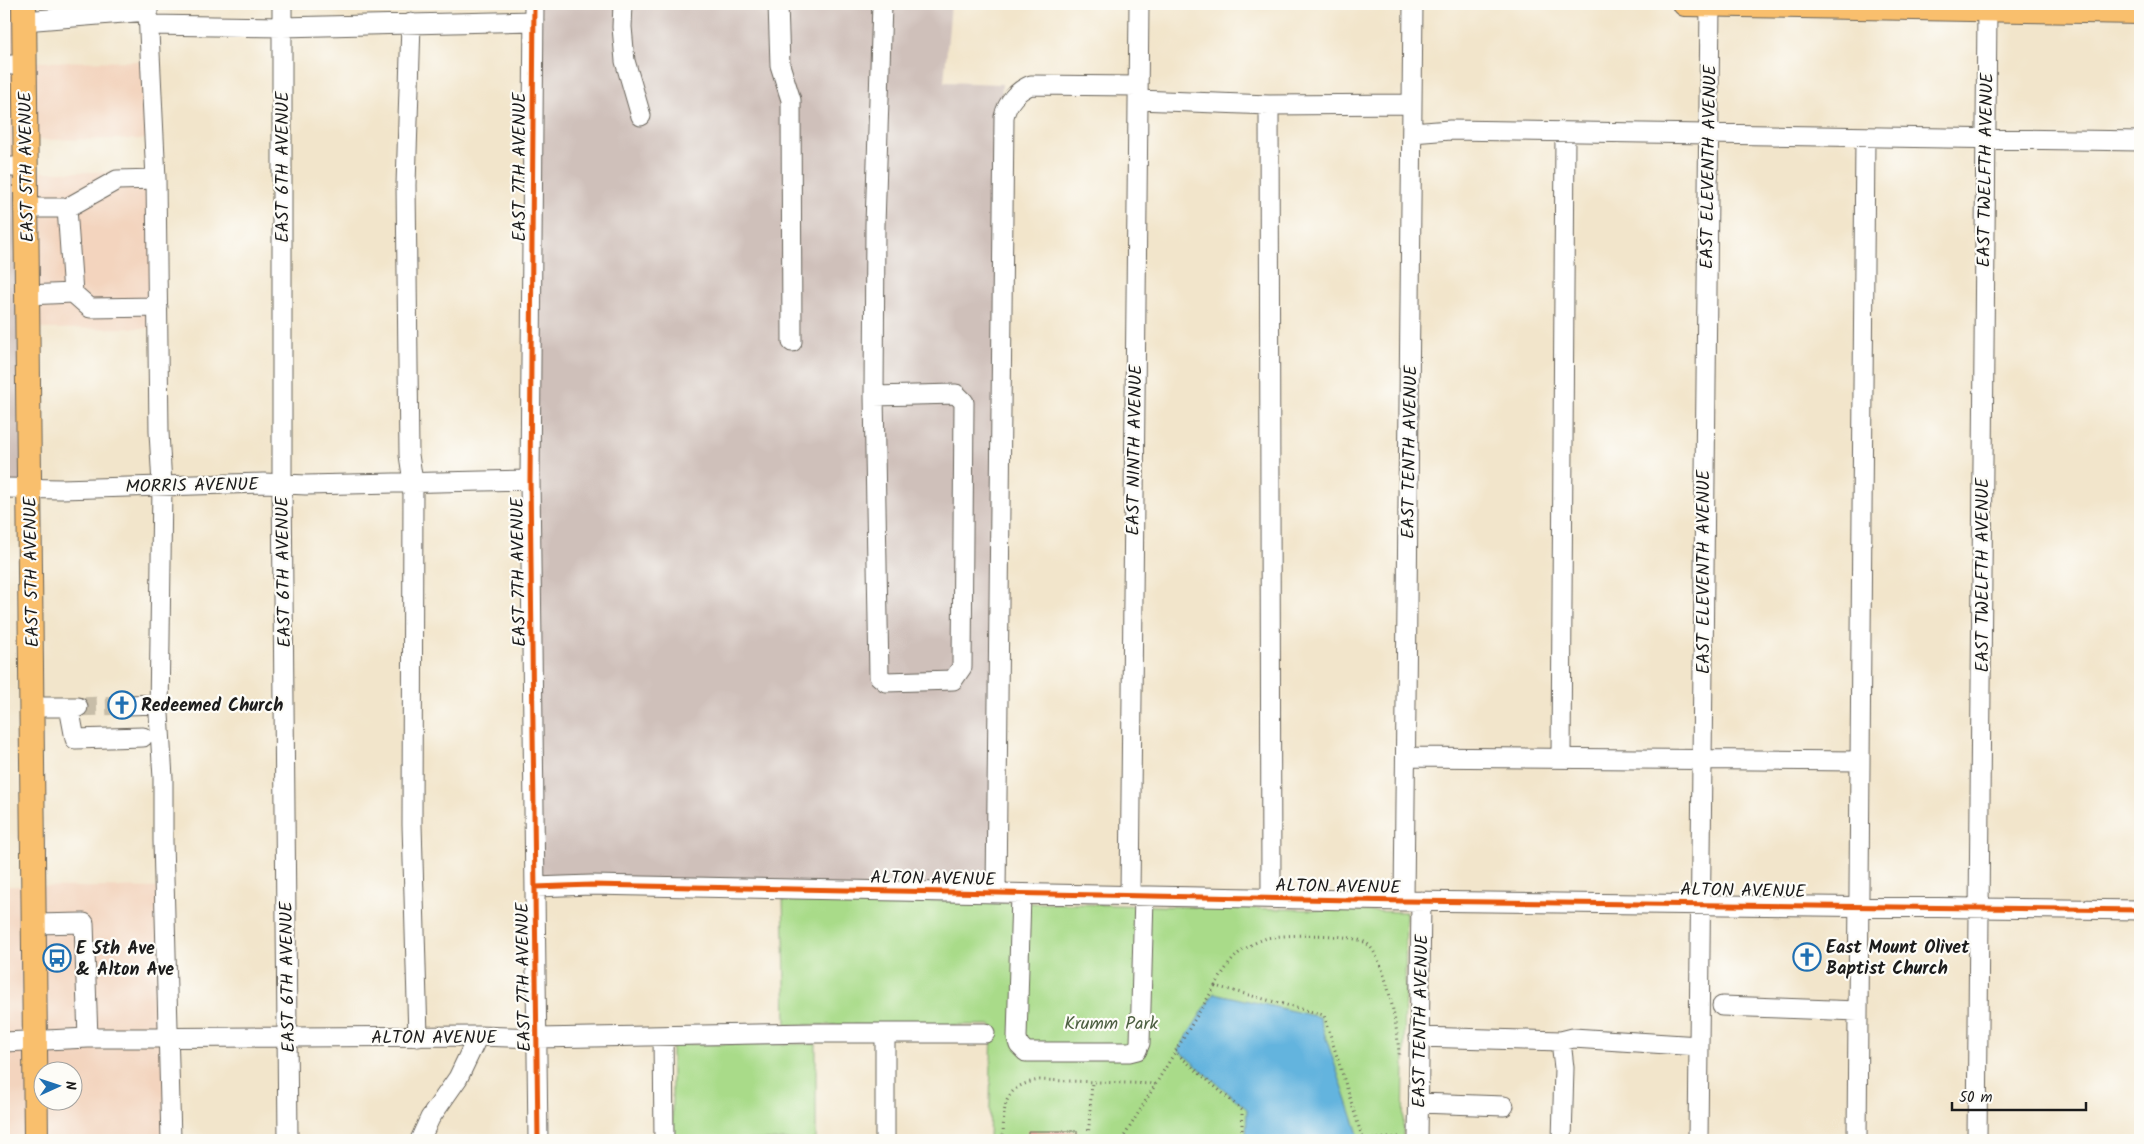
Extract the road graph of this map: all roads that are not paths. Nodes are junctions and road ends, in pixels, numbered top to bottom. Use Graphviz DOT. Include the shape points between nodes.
graph roads {
  1 [pos="282,4"];
  2 [pos="624,4"];
  3 [pos="778,4"];
  4 [pos="882,4"];
  5 [pos="1139,4"];
  6 [pos="1413,4"];
  7 [pos="1685,4"];
  8 [pos="1710,4"];
  9 [pos="1785,5"];
  10 [pos="1987,10"];
  11 [pos="24,12"];
  12 [pos="534,12"];
  13 [pos="2140,12"];
  14 [pos="149,13"];
  15 [pos="411,23"];
  16 [pos="282,26"];
  17 [pos="14,65"];
  18 [pos="1138,93"];
  19 [pos="1412,104"];
  20 [pos="1269,105"];
  21 [pos="642,116"];
  22 [pos="1412,133"];
  23 [pos="1565,133"];
  24 [pos="1708,134"];
  25 [pos="1865,137"];
  26 [pos="1986,138"];
  27 [pos="2140,141"];
  28 [pos="15,167"];
  29 [pos="156,179"];
  30 [pos="27,208"];
  31 [pos="67,208"];
  32 [pos="73,294"];
  33 [pos="27,295"];
  34 [pos="158,307"];
  35 [pos="792,342"];
  36 [pos="874,396"];
  37 [pos="530,480"];
  38 [pos="414,482"];
  39 [pos="282,484"];
  40 [pos="162,485"];
  41 [pos="4,488"];
  42 [pos="29,489"];
  43 [pos="160,704"];
  44 [pos="127,705"];
  45 [pos="33,707"];
  46 [pos="143,737"];
  47 [pos="1406,757"];
  48 [pos="1561,758"];
  49 [pos="1702,759"];
  50 [pos="1859,761"];
  51 [pos="535,887"];
  52 [pos="996,893"];
  53 [pos="1021,894"];
  54 [pos="1137,896"];
  55 [pos="1271,898"];
  56 [pos="1412,901"];
  57 [pos="1701,904"];
  58 [pos="1860,906"];
  59 [pos="1979,907"];
  60 [pos="2140,910"];
  61 [pos="34,924"];
  62 [pos="1722,1006"];
  63 [pos="1858,1010"];
  64 [pos="885,1033"];
  65 [pos="985,1033"];
  66 [pos="478,1036"];
  67 [pos="663,1036"];
  68 [pos="288,1037"];
  69 [pos="418,1037"];
  70 [pos="88,1038"];
  71 [pos="168,1038"];
  72 [pos="537,1038"];
  73 [pos="1419,1038"];
  74 [pos="35,1040"];
  75 [pos="4,1042"];
  76 [pos="1561,1042"];
  77 [pos="1699,1046"];
  78 [pos="1419,1103"];
  79 [pos="1504,1106"];
  80 [pos="1418,1138"];
  81 [pos="36,1140"];
  82 [pos="171,1140"];
  83 [pos="288,1140"];
  84 [pos="420,1140"];
  85 [pos="538,1140"];
  86 [pos="664,1140"];
  87 [pos="885,1140"];
  88 [pos="1562,1140"];
  89 [pos="1698,1140"];
  90 [pos="1856,1140"];
  91 [pos="1977,1140"];
  1 -- 16 [label="street, EAST 6TH AVENUE"];
  2 -- 21 [label="street" via="625,61"];
  3 -- 35 [label="street" via="780,65 791,100"];
  4 -- 36 [label="street"];
  5 -- 18 [label="street, EAST NINTH AVENUE"];
  6 -- 19 [label="street, EAST TENTH AVENUE"];
  7 -- 8 [label="main road"];
  8 -- 9 [label="main road"];
  8 -- 24 [label="street, EAST ELEVENTH AVENUE"];
  9 -- 10 [label="main road"];
  10 -- 13 [label="main road"];
  10 -- 26 [label="street, EAST TWELFTH AVENUE"];
  11 -- 14 [label="street"];
  11 -- 17 [label="main road, EAST 5TH AVENUE"];
  12 -- 15 [label="street"];
  12 -- 37 [label="street, EAST 7TH AVENUE"];
  14 -- 16 [label="street"];
  14 -- 29 [label="street"];
  15 -- 16 [label="street"];
  15 -- 38 [label="street" via="406,185 409,456"];
  16 -- 39 [label="street, EAST 6TH AVENUE"];
  17 -- 28 [label="main road, EAST 5TH AVENUE"];
  18 -- 20 [label="street"];
  18 -- 52 [label="street" via="1031,85 1009,103 1004,117"];
  18 -- 54 [label="street, EAST NINTH AVENUE"];
  19 -- 20 [label="street"];
  19 -- 22 [label="street, EAST TENTH AVENUE"];
  20 -- 55 [label="street"];
  22 -- 23 [label="street" via="1450,130"];
  22 -- 47 [label="street, EAST TENTH AVENUE"];
  23 -- 24 [label="street"];
  23 -- 48 [label="street"];
  24 -- 25 [label="street"];
  24 -- 49 [label="street, EAST ELEVENTH AVENUE"];
  25 -- 26 [label="street"];
  25 -- 50 [label="street"];
  26 -- 27 [label="street"];
  26 -- 59 [label="street, EAST TWELFTH AVENUE"];
  28 -- 30 [label="main road, EAST 5TH AVENUE"];
  29 -- 31 [label="street" via="117,180"];
  29 -- 34 [label="street"];
  30 -- 31 [label="street"];
  30 -- 33 [label="main road, EAST 5TH AVENUE"];
  31 -- 32 [label="street"];
  32 -- 33 [label="street"];
  32 -- 34 [label="street" via="90,308"];
  33 -- 42 [label="main road, EAST 5TH AVENUE"];
  34 -- 40 [label="street"];
  36 -- 36 [label="street" via="879,676 886,682 953,680 962,667 964,402 956,394"];
  37 -- 38 [label="street, MORRIS AVENUE"];
  37 -- 51 [label="street, EAST 7TH AVENUE"];
  38 -- 39 [label="street, MORRIS AVENUE"];
  38 -- 69 [label="street" via="412,825"];
  39 -- 40 [label="street, MORRIS AVENUE"];
  39 -- 68 [label="street, EAST 6TH AVENUE"];
  40 -- 42 [label="street, MORRIS AVENUE"];
  40 -- 43 [label="street"];
  41 -- 42 [label="street, MORRIS AVENUE"];
  42 -- 45 [label="main road, EAST 5TH AVENUE"];
  43 -- 44 [label="street"];
  43 -- 71 [label="street"];
  45 -- 46 [label="street" via="74,707 75,739"];
  45 -- 61 [label="main road, EAST 5TH AVENUE"];
  47 -- 48 [label="street"];
  47 -- 56 [label="street, EAST TENTH AVENUE"];
  48 -- 49 [label="street"];
  49 -- 50 [label="street"];
  49 -- 57 [label="street, EAST ELEVENTH AVENUE"];
  50 -- 58 [label="street"];
  51 -- 52 [label="street, ALTON AVENUE" via="591,884"];
  51 -- 72 [label="street, EAST 7TH AVENUE"];
  52 -- 53 [label="street, ALTON AVENUE"];
  53 -- 54 [label="street, ALTON AVENUE"];
  53 -- 54 [label="street, EAST NINTH AVENUE" via="1017,1038 1026,1052 1137,1050 1140,1043"];
  54 -- 55 [label="street, ALTON AVENUE"];
  55 -- 56 [label="street, ALTON AVENUE"];
  56 -- 57 [label="street, ALTON AVENUE"];
  56 -- 73 [label="street, EAST TENTH AVENUE"];
  57 -- 58 [label="street, ALTON AVENUE"];
  57 -- 77 [label="street, EAST ELEVENTH AVENUE"];
  58 -- 59 [label="street, ALTON AVENUE"];
  58 -- 63 [label="street"];
  59 -- 60 [label="street, ALTON AVENUE"];
  59 -- 91 [label="street, EAST TWELFTH AVENUE"];
  61 -- 70 [label="street" via="84,923"];
  61 -- 74 [label="main road, EAST 5TH AVENUE"];
  62 -- 63 [label="street"];
  63 -- 90 [label="street"];
  64 -- 65 [label="street, ALTON AVENUE"];
  64 -- 67 [label="street, ALTON AVENUE"];
  64 -- 87 [label="street"];
  66 -- 69 [label="street, ALTON AVENUE"];
  66 -- 72 [label="street, ALTON AVENUE"];
  66 -- 84 [label="street" via="458,1078 430,1118"];
  67 -- 72 [label="street, ALTON AVENUE"];
  67 -- 86 [label="street"];
  68 -- 69 [label="street, ALTON AVENUE"];
  68 -- 71 [label="street, ALTON AVENUE"];
  68 -- 83 [label="street, EAST 6TH AVENUE"];
  70 -- 71 [label="street, ALTON AVENUE"];
  70 -- 74 [label="street, ALTON AVENUE"];
  71 -- 82 [label="street"];
  72 -- 85 [label="street, EAST 7TH AVENUE"];
  73 -- 76 [label="street"];
  73 -- 78 [label="street, EAST TENTH AVENUE"];
  74 -- 75 [label="street, ALTON AVENUE"];
  74 -- 81 [label="main road, EAST 5TH AVENUE"];
  76 -- 77 [label="street" via="1573,1038"];
  76 -- 88 [label="street" via="1564,1068"];
  77 -- 89 [label="street, EAST ELEVENTH AVENUE"];
  78 -- 79 [label="street"];
  78 -- 80 [label="street, EAST TENTH AVENUE"];
}
